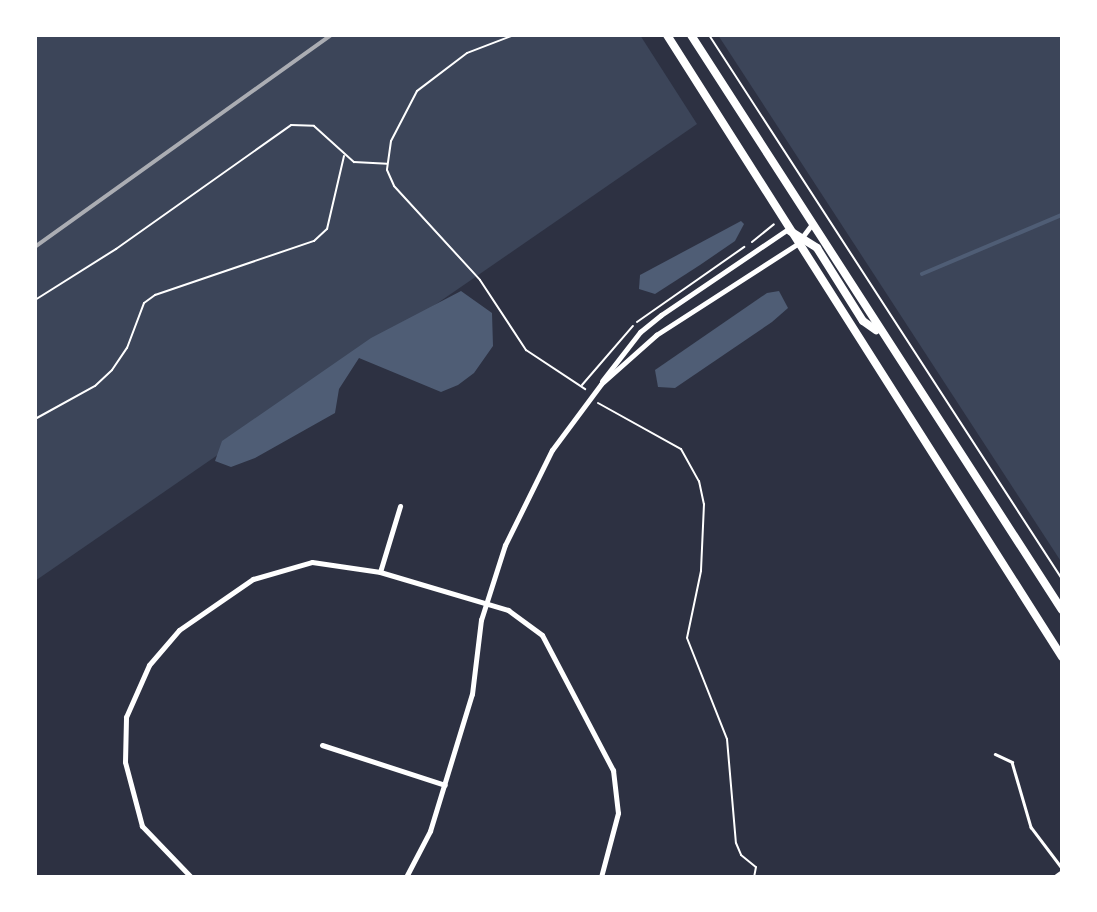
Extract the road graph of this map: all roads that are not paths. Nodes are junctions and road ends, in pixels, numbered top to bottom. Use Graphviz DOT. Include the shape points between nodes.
graph roads {
  1 [pos="667,35"];
  2 [pos="691,35"];
  3 [pos="812,224"];
  4 [pos="788,229"];
  5 [pos="799,241"];
  6 [pos="881,333"];
  7 [pos="601,384"];
  8 [pos="400,506"];
  9 [pos="380,572"];
  10 [pos="486,603"];
  11 [pos="1062,610"];
  12 [pos="1062,657"];
  13 [pos="322,745"];
  14 [pos="995,754"];
  15 [pos="445,785"];
  16 [pos="1062,870"];
  17 [pos="604,876"];
  18 [pos="191,877"];
  19 [pos="406,877"];
  20 [pos="1055,877"];
  1 -- 4 [label="main road"];
  2 -- 3 [label="main road"];
  3 -- 5 [label="street"];
  3 -- 6 [label="main road"];
  4 -- 5 [label="main road"];
  4 -- 7 [label="street" via="661,314 624,350"];
  5 -- 6 [label="main road" via="817,248 863,321"];
  5 -- 7 [label="street" via="690,312"];
  5 -- 12 [label="main road"];
  6 -- 11 [label="main road"];
  7 -- 10 [label="street" via="533,483"];
  8 -- 9 [label="street"];
  9 -- 10 [label="street"];
  9 -- 18 [label="street" via="312,562 273,569 164,645 149,665 126,718 125,762 142,826"];
  10 -- 15 [label="street" via="472,694"];
  10 -- 17 [label="street" via="521,616 542,635 613,770 618,813"];
  13 -- 15 [label="street"];
  14 -- 16 [label="lane" via="1012,762 1031,827"];
  15 -- 19 [label="street" via="430,831"];
  16 -- 20 [label="street"];
}
